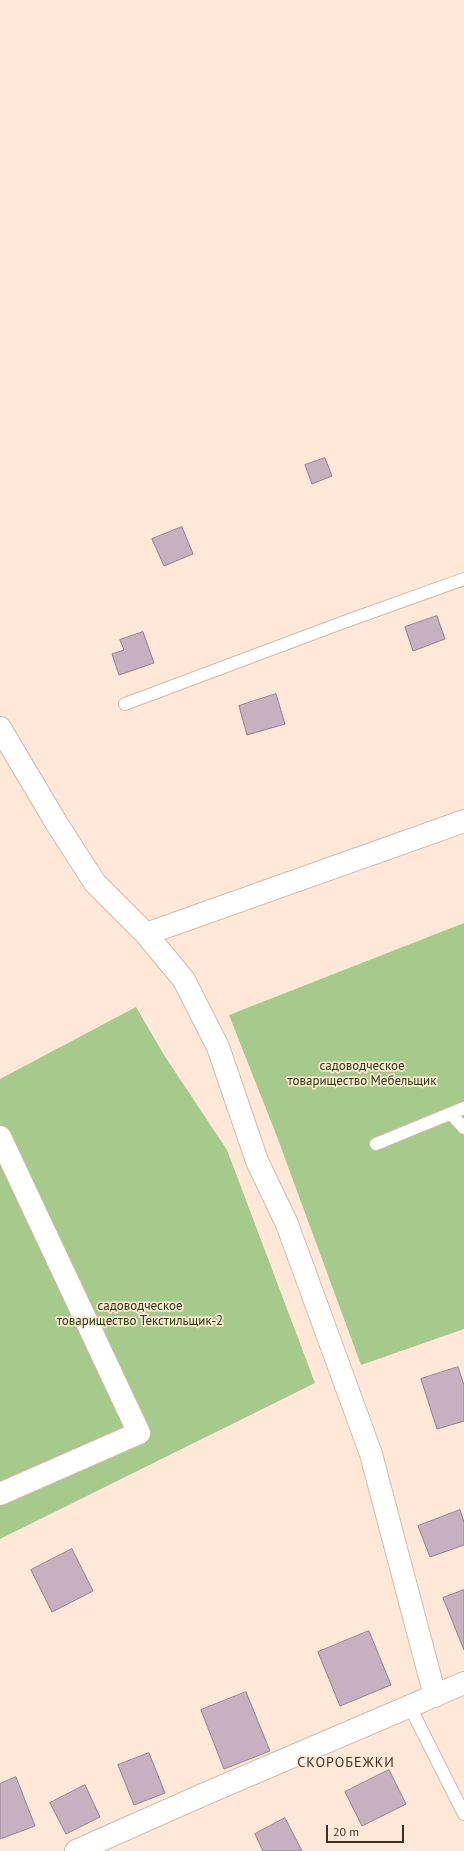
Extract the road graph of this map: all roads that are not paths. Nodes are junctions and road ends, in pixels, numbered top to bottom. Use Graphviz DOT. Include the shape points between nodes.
graph roads {
  1 [pos="464,579"];
  2 [pos="125,704"];
  3 [pos="0,728"];
  4 [pos="464,821"];
  5 [pos="146,934"];
  6 [pos="464,1108"];
  7 [pos="451,1114"];
  8 [pos="464,1128"];
  9 [pos="0,1137"];
  10 [pos="376,1144"];
  11 [pos="0,1494"];
  12 [pos="464,1683"];
  13 [pos="435,1696"];
  14 [pos="410,1707"];
  15 [pos="464,1814"];
  16 [pos="76,1851"];
  1 -- 2 [label="lane"];
  3 -- 5 [label="street" via="95,883"];
  4 -- 5 [label="street"];
  5 -- 13 [label="street" via="184,980 218,1046 257,1161 287,1224 371,1454"];
  6 -- 7 [label="lane"];
  7 -- 8 [label="lane"];
  7 -- 10 [label="lane"];
  9 -- 11 [label="street" via="139,1433"];
  12 -- 13 [label="street"];
  13 -- 14 [label="street"];
  14 -- 15 [label="lane"];
  14 -- 16 [label="street"];
}
